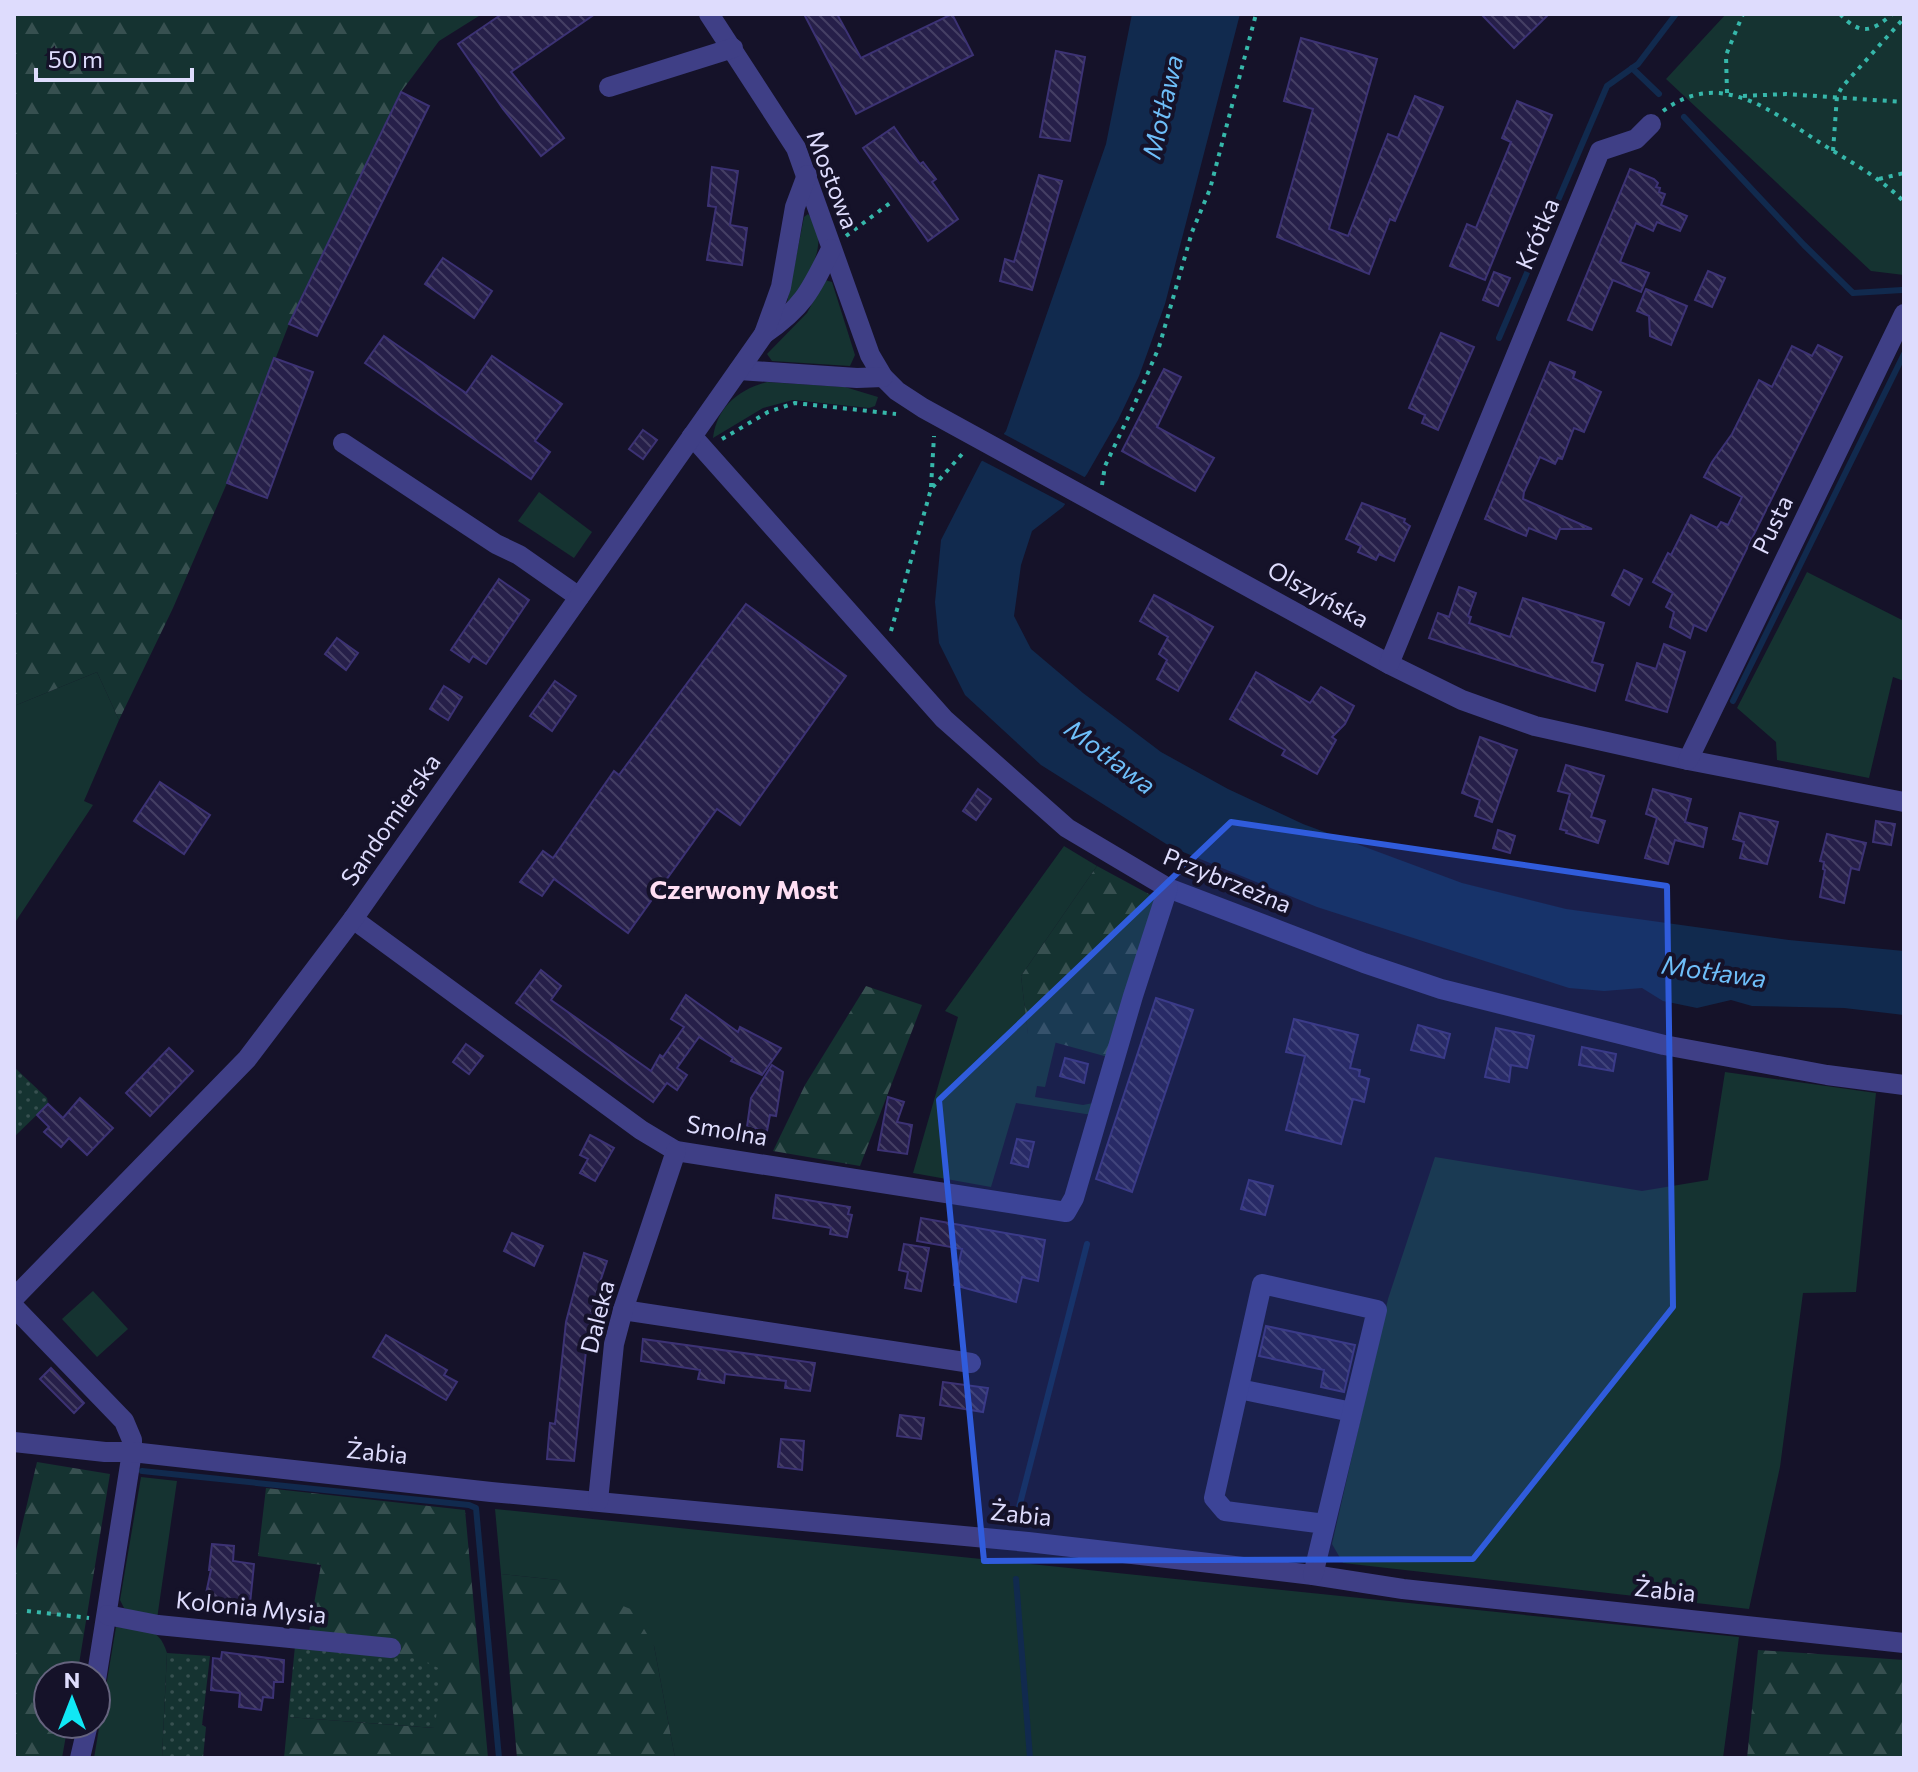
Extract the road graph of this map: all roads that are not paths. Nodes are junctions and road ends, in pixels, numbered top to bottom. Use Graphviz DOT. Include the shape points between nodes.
graph roads {
  1 [pos="709,14"];
  2 [pos="733,48"];
  3 [pos="609,87"];
  4 [pos="1651,124"];
  5 [pos="807,175"];
  6 [pos="837,243"];
  7 [pos="1904,314"];
  8 [pos="764,334"];
  9 [pos="739,370"];
  10 [pos="883,377"];
  11 [pos="343,443"];
  12 [pos="699,443"];
  13 [pos="579,597"];
  14 [pos="1389,664"];
  15 [pos="1688,760"];
  16 [pos="1904,802"];
  17 [pos="1168,888"];
  18 [pos="353,919"];
  19 [pos="1904,1085"];
  20 [pos="676,1151"];
  21 [pos="14,1298"];
  22 [pos="14,1307"];
  23 [pos="623,1310"];
  24 [pos="971,1363"];
  25 [pos="1239,1389"];
  26 [pos="1352,1412"];
  27 [pos="14,1442"];
  28 [pos="132,1452"];
  29 [pos="598,1501"];
  30 [pos="1325,1524"];
  31 [pos="1313,1575"];
  32 [pos="107,1615"];
  33 [pos="1904,1643"];
  34 [pos="391,1648"];
  35 [pos="99,1660"];
  1 -- 2 [label="street, Mostowa"];
  2 -- 3 [label="street"];
  2 -- 5 [label="street, Mostowa"];
  4 -- 14 [label="street, Krótka" via="1636,139 1600,151"];
  5 -- 6 [label="street, Mostowa"];
  5 -- 8 [label="street, Sandomierska" via="795,207 781,287"];
  6 -- 8 [label="street, Sandomierska" via="802,303"];
  6 -- 10 [label="street, Mostowa" via="870,355"];
  7 -- 15 [label="street, Pusta"];
  8 -- 9 [label="street, Sandomierska"];
  9 -- 10 [label="street"];
  9 -- 12 [label="street, Sandomierska"];
  10 -- 14 [label="street, Olszyńska" via="897,391 978,439"];
  11 -- 13 [label="street"];
  12 -- 13 [label="street, Sandomierska"];
  12 -- 17 [label="street, Przybrzeżna" via="944,719 1067,828"];
  13 -- 18 [label="street, Sandomierska"];
  14 -- 15 [label="street, Olszyńska" via="1462,700 1535,726"];
  15 -- 16 [label="street, Olszyńska"];
  17 -- 19 [label="street, Przybrzeżna" via="1441,989 1664,1045"];
  17 -- 20 [label="street, Smolna" via="1066,1212"];
  18 -- 20 [label="street, Smolna"];
  18 -- 21 [label="street, Sandomierska" via="247,1059"];
  20 -- 23 [label="street, Daleka"];
  22 -- 28 [label="street" via="124,1421"];
  23 -- 24 [label="street"];
  23 -- 29 [label="street, Daleka" via="614,1344"];
  25 -- 26 [label="street"];
  25 -- 26 [label="street" via="1262,1284 1377,1310"];
  25 -- 30 [label="street" via="1214,1498 1225,1511"];
  26 -- 30 [label="street"];
  27 -- 28 [label="street, Żabia"];
  28 -- 29 [label="street, Żabia"];
  28 -- 32 [label="street"];
  29 -- 31 [label="street, Żabia"];
  30 -- 31 [label="street"];
  31 -- 33 [label="street, Żabia"];
  32 -- 34 [label="street, Kolonia Mysia" via="158,1625"];
  32 -- 35 [label="street"];
}
